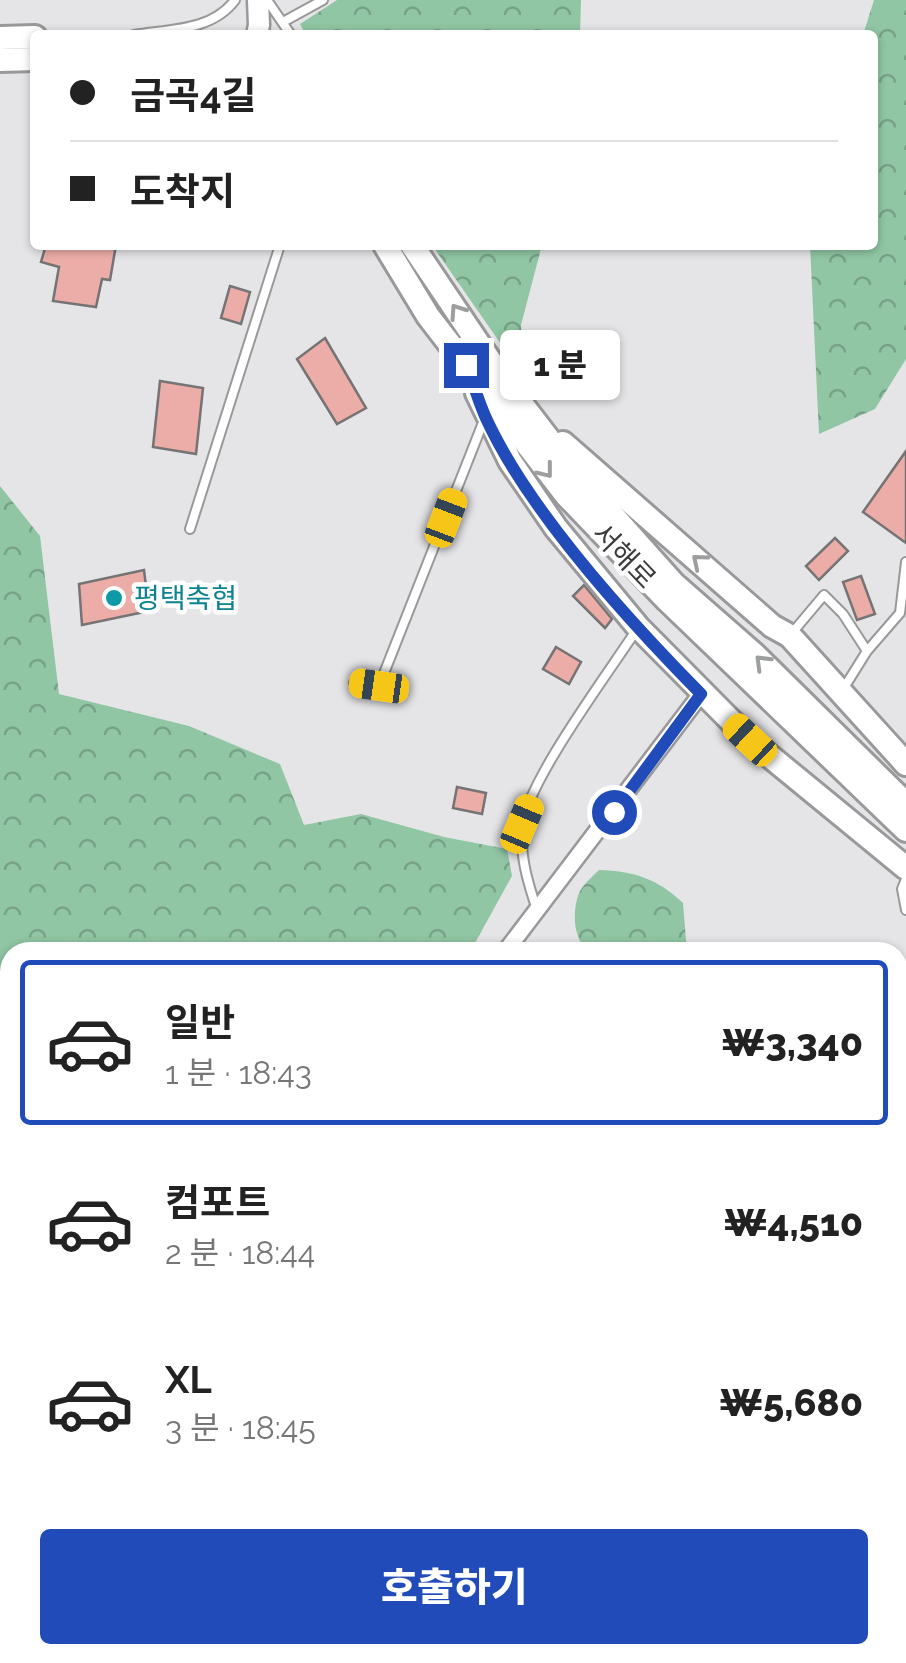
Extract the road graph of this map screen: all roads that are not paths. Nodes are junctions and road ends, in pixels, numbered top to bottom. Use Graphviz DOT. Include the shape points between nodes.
graph roads {
  1 [pos="221,0"];
  2 [pos="236,0"];
  3 [pos="258,0"];
  4 [pos="267,0"];
  5 [pos="324,0"];
  6 [pos="226,12"];
  7 [pos="283,22"];
  8 [pos="164,30"];
  9 [pos="257,30"];
  10 [pos="288,30"];
  11 [pos="30,37"];
  12 [pos="0,38"];
  13 [pos="30,59"];
  14 [pos="0,60"];
  15 [pos="278,250"];
  16 [pos="388,250"];
  17 [pos="416,250"];
  18 [pos="466,365"];
  19 [pos="485,416"];
  20 [pos="534,419"];
  21 [pos="190,529"];
  22 [pos="906,562"];
  23 [pos="638,627"];
  24 [pos="781,631"];
  25 [pos="867,651"];
  26 [pos="354,683"];
  27 [pos="842,691"];
  28 [pos="701,694"];
  29 [pos="906,764"];
  30 [pos="906,804"];
  31 [pos="906,830"];
  32 [pos="906,868"];
  33 [pos="906,879"];
  34 [pos="537,910"];
  35 [pos="906,910"];
  36 [pos="512,942"];
  1 -- 6 [label="lane"];
  2 -- 6 [label="lane"];
  3 -- 9 [label="main road"];
  4 -- 7 [label="lane"];
  5 -- 7 [label="lane"];
  6 -- 8 [label="lane" via="207,23"];
  7 -- 10 [label="lane"];
  11 -- 12 [label="main road"];
  13 -- 14 [label="main road"];
  15 -- 21 [label="lane"];
  16 -- 18 [label="main road, 서해로"];
  20 -- 17 [label="main road, 서해로, one-way"];
  18 -- 19 [label="main road"];
  18 -- 31 [label="main road, 서해로, one-way" via="566,496"];
  19 -- 23 [label="main road" via="556,528"];
  19 -- 26 [label="lane" via="379,686"];
  24 -- 20 [label="main road, one-way"];
  30 -- 20 [label="main road, 서해로, one-way" via="674,584"];
  22 -- 25 [label="lane" via="900,613"];
  23 -- 28 [label="main road"];
  23 -- 34 [label="lane" via="544,772 522,824 524,872"];
  24 -- 25 [label="lane" via="824,595"];
  24 -- 27 [label="main road"];
  25 -- 27 [label="lane"];
  27 -- 29 [label="main road"];
  28 -- 32 [label="main road"];
  28 -- 34 [label="street"];
  33 -- 35 [label="lane"];
  34 -- 36 [label="street"];
}
